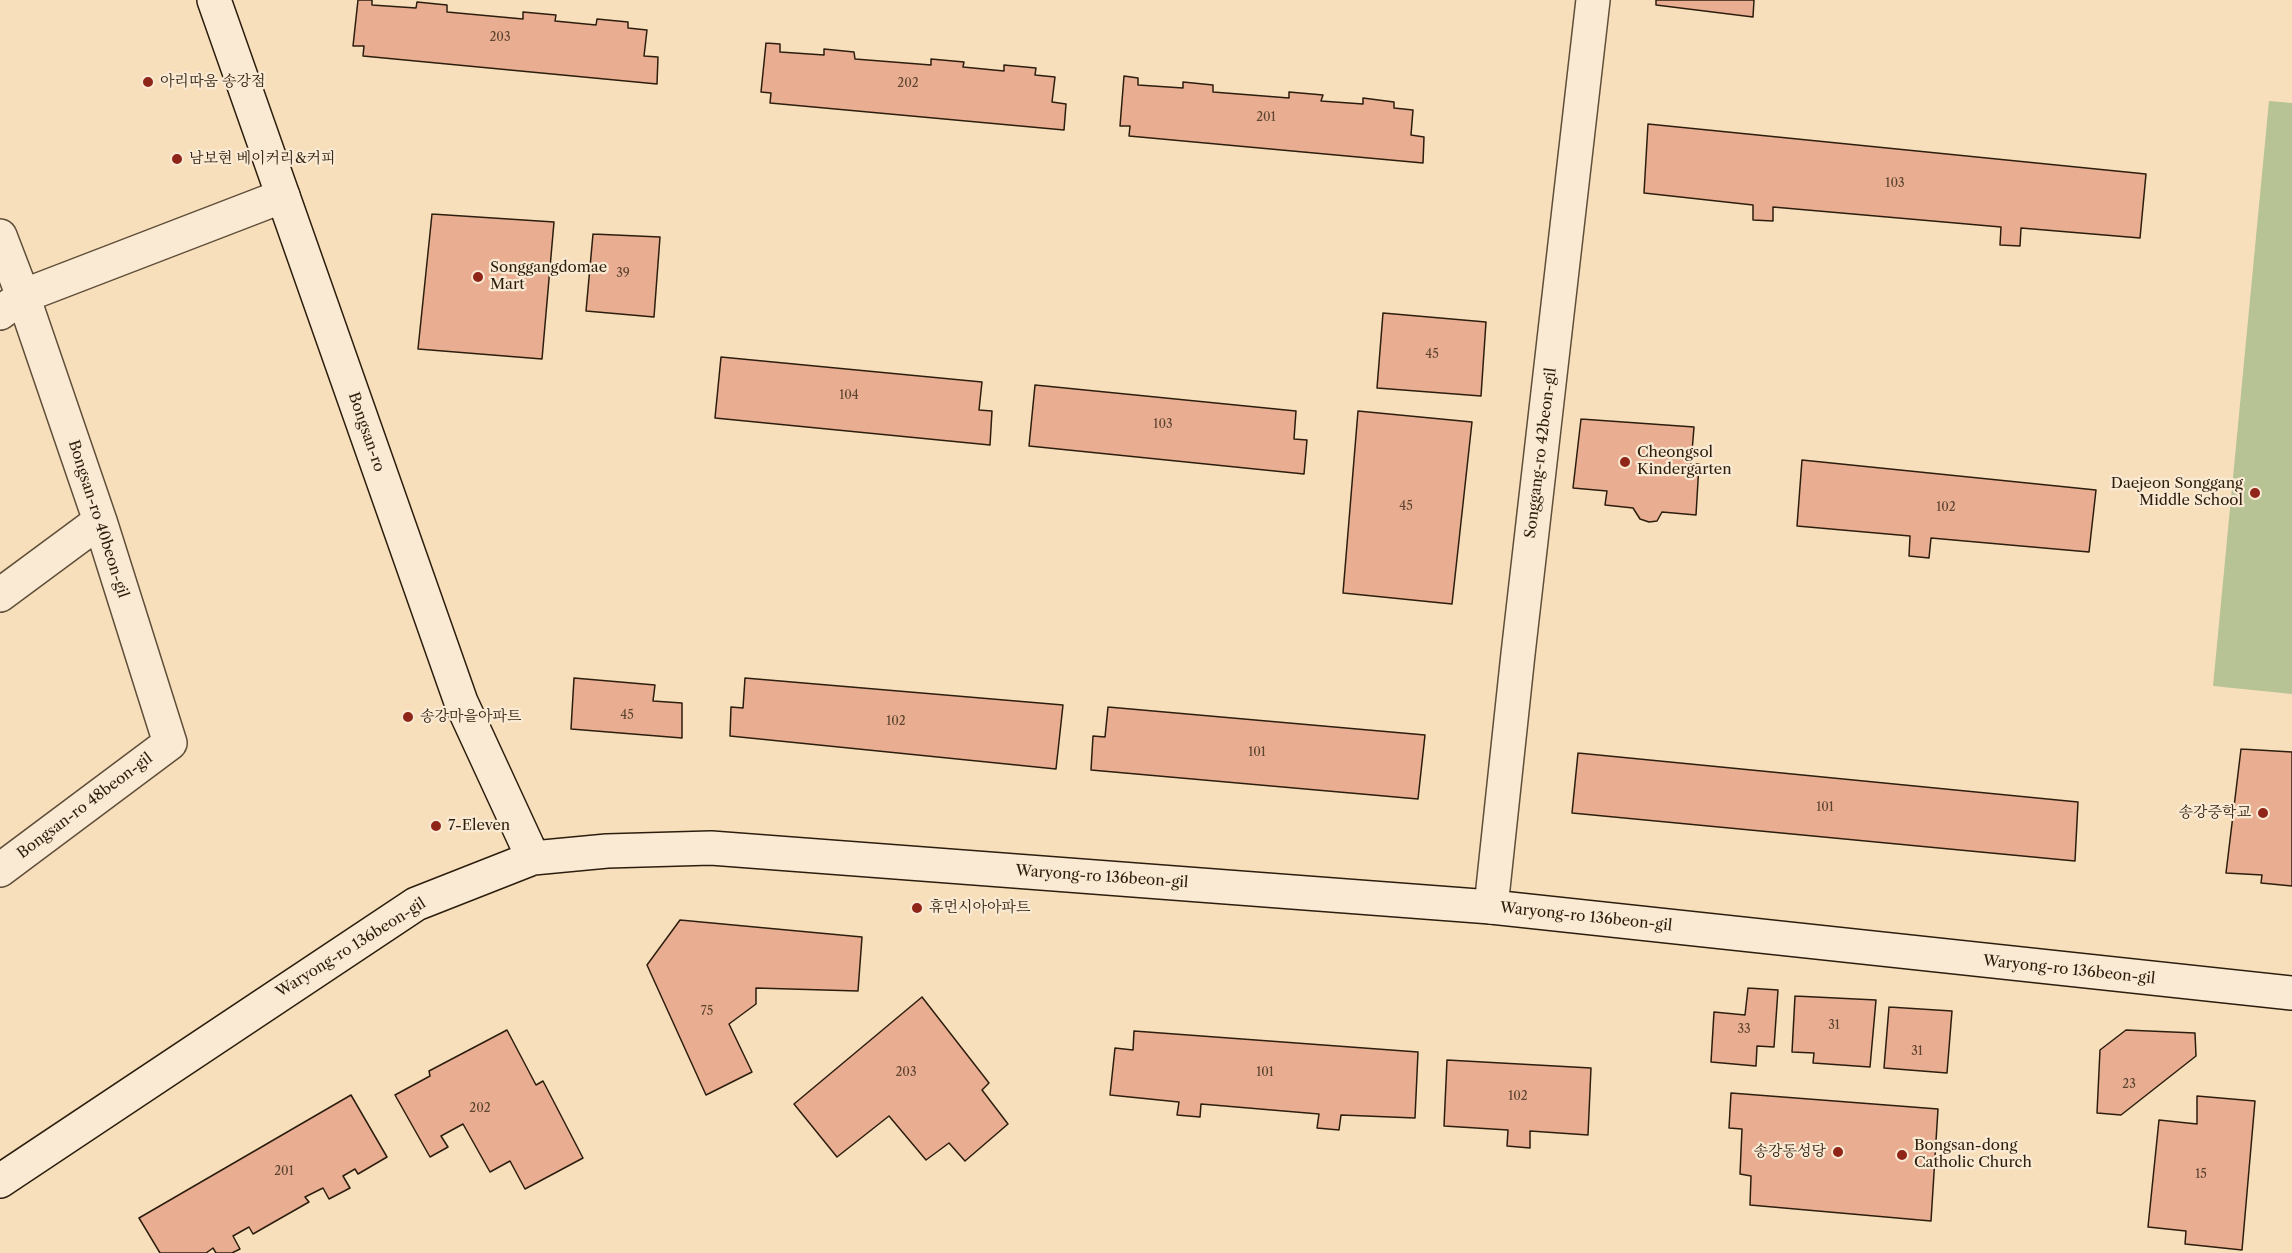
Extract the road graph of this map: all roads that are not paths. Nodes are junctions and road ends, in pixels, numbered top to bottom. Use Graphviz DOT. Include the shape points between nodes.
graph roads {
  1 [pos="214,0"];
  2 [pos="1593,0"];
  3 [pos="284,196"];
  4 [pos="0,236"];
  5 [pos="11,304"];
  6 [pos="100,521"];
  7 [pos="0,595"];
  8 [pos="170,743"];
  9 [pos="533,858"];
  10 [pos="0,870"];
  11 [pos="1491,907"];
  12 [pos="2292,993"];
  13 [pos="0,1181"];
  1 -- 3 [label="main road, Bongsan-ro"];
  2 -- 11 [label="main road, Songgang-ro 42beon-gil"];
  3 -- 5 [label="main road"];
  3 -- 9 [label="main road, Bongsan-ro" via="461,702"];
  4 -- 5 [label="main road, Bongsan-ro 40beon-gil"];
  5 -- 6 [label="main road, Bongsan-ro 40beon-gil"];
  6 -- 7 [label="main road"];
  6 -- 8 [label="main road, Bongsan-ro 40beon-gil"];
  8 -- 10 [label="main road, Bongsan-ro 48beon-gil"];
  9 -- 11 [label="main road, Waryong-ro 136beon-gil" via="711,848"];
  9 -- 13 [label="main road, Waryong-ro 136beon-gil" via="416,904"];
  11 -- 12 [label="main road, Waryong-ro 136beon-gil"];
}
